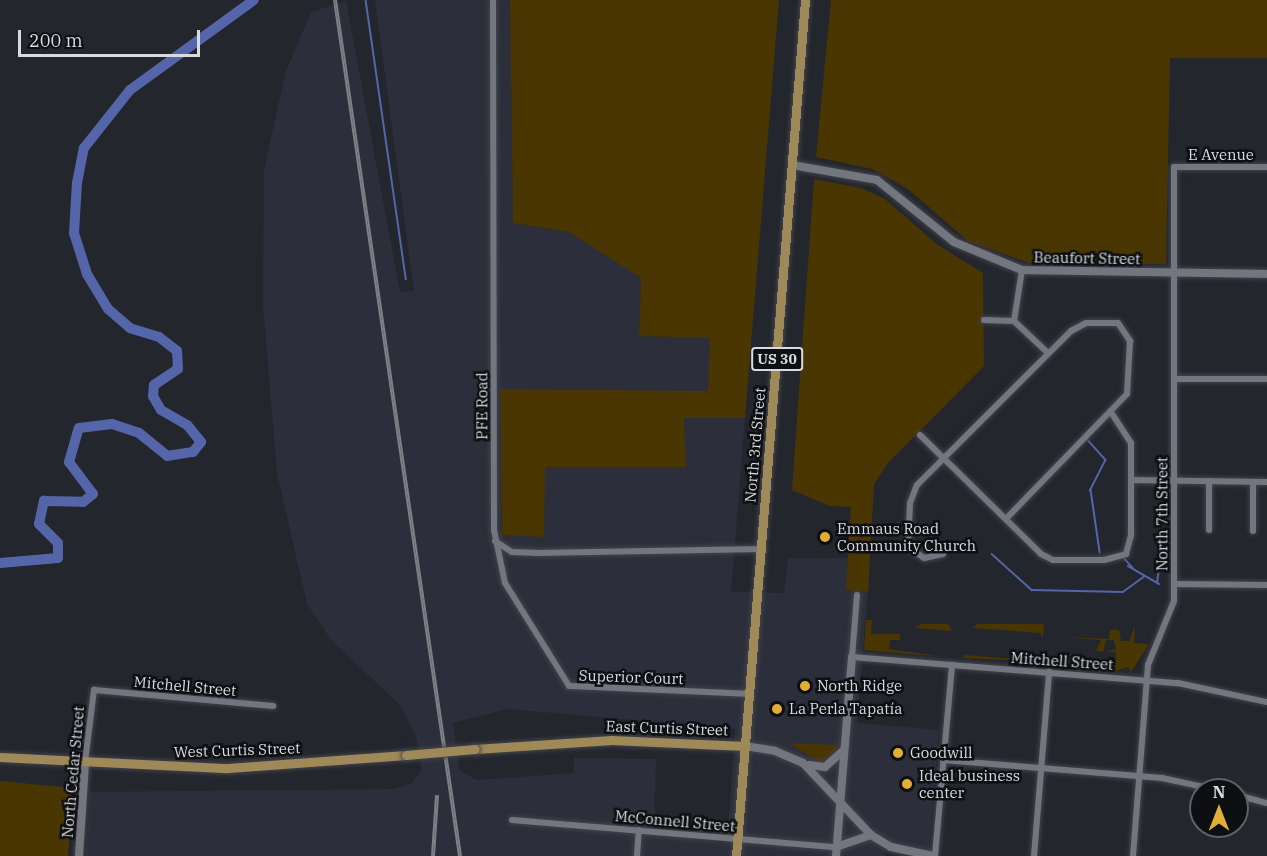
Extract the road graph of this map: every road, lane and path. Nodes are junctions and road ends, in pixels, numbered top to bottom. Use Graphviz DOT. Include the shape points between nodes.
graph roads {
  1 [pos="493,0"];
  2 [pos="805,0"];
  3 [pos="792,165"];
  4 [pos="1174,167"];
  5 [pos="1267,167"];
  6 [pos="1022,270"];
  7 [pos="1174,272"];
  8 [pos="1267,274"];
  9 [pos="984,320"];
  10 [pos="1014,321"];
  11 [pos="1048,353"];
  12 [pos="1174,379"];
  13 [pos="1267,379"];
  14 [pos="1111,412"];
  15 [pos="920,435"];
  16 [pos="944,458"];
  17 [pos="1131,480"];
  18 [pos="1174,481"];
  19 [pos="1209,481"];
  20 [pos="1253,482"];
  21 [pos="1267,482"];
  22 [pos="1006,519"];
  23 [pos="1209,530"];
  24 [pos="1253,531"];
  25 [pos="495,541"];
  26 [pos="762,549"];
  27 [pos="943,554"];
  28 [pos="1174,584"];
  29 [pos="1267,585"];
  30 [pos="857,595"];
  31 [pos="852,657"];
  32 [pos="952,665"];
  33 [pos="1049,672"];
  34 [pos="1148,680"];
  35 [pos="94,690"];
  36 [pos="749,694"];
  37 [pos="1267,702"];
  38 [pos="273,706"];
  39 [pos="745,746"];
  40 [pos="476,749"];
  41 [pos="844,749"];
  42 [pos="0,757"];
  43 [pos="943,760"];
  44 [pos="85,763"];
  45 [pos="802,763"];
  46 [pos="1041,769"];
  47 [pos="1140,777"];
  48 [pos="1189,785"];
  49 [pos="1249,798"];
  50 [pos="840,799"];
  51 [pos="1267,803"];
  52 [pos="512,820"];
  53 [pos="639,830"];
  54 [pos="871,835"];
  55 [pos="738,838"];
  56 [pos="836,851"];
  57 [pos="79,856"];
  58 [pos="637,856"];
  59 [pos="736,856"];
  60 [pos="934,856"];
  61 [pos="1034,856"];
  62 [pos="1133,856"];
  1 -- 25 [label="street, PFE Road"];
  2 -- 3 [label="main road, North 3rd Street / US 30"];
  3 -- 6 [label="street, Beaufort Street" via="877,180 954,242"];
  3 -- 26 [label="main road, North 3rd Street / US 30"];
  4 -- 5 [label="street, E Avenue"];
  4 -- 7 [label="street, North 7th Street"];
  6 -- 7 [label="street, Beaufort Street"];
  6 -- 10 [label="street"];
  7 -- 8 [label="street, Beaufort Street"];
  7 -- 12 [label="street, North 7th Street"];
  9 -- 10 [label="street"];
  10 -- 11 [label="street"];
  11 -- 14 [label="street" via="1086,323 1124,327 1130,341 1130,385"];
  11 -- 16 [label="street"];
  12 -- 13 [label="street"];
  12 -- 18 [label="street, North 7th Street"];
  14 -- 17 [label="street" via="1129,434"];
  14 -- 22 [label="street"];
  15 -- 16 [label="street"];
  16 -- 22 [label="street"];
  16 -- 27 [label="street" via="913,495 907,538 916,555"];
  17 -- 18 [label="street"];
  17 -- 22 [label="street" via="1131,546 1122,558 1053,560"];
  18 -- 19 [label="street"];
  18 -- 28 [label="street, North 7th Street"];
  19 -- 20 [label="street"];
  19 -- 23 [label="street"];
  20 -- 21 [label="street"];
  20 -- 24 [label="street"];
  25 -- 26 [label="street" via="512,552 535,553"];
  25 -- 36 [label="street, Superior Court" via="505,583 568,686"];
  26 -- 36 [label="main road, North 3rd Street / US 30"];
  28 -- 29 [label="street"];
  28 -- 34 [label="street, North 7th Street" via="1174,601 1148,665"];
  30 -- 31 [label="street"];
  31 -- 32 [label="street, Mitchell Street"];
  31 -- 41 [label="street"];
  32 -- 33 [label="street, Mitchell Street"];
  32 -- 43 [label="street"];
  33 -- 34 [label="street, Mitchell Street"];
  33 -- 46 [label="street"];
  34 -- 37 [label="street, Mitchell Street"];
  34 -- 47 [label="street, North 7th Street"];
  35 -- 38 [label="street, Mitchell Street"];
  35 -- 44 [label="street, North Cedar Street"];
  36 -- 39 [label="main road, North 3rd Street / US 30"];
  39 -- 40 [label="main road, East Curtis Street" via="623,740"];
  39 -- 45 [label="street, East Curtis Street"];
  39 -- 55 [label="main road, North 3rd Street"];
  40 -- 44 [label="main road, West Curtis Street, bridge" via="228,768"];
  41 -- 45 [label="street" via="825,767"];
  41 -- 50 [label="street"];
  42 -- 44 [label="main road, West Curtis Street"];
  43 -- 46 [label="street"];
  43 -- 60 [label="street"];
  44 -- 57 [label="street, North Cedar Street"];
  45 -- 50 [label="street, East Curtis Street"];
  46 -- 47 [label="street"];
  46 -- 61 [label="street"];
  47 -- 48 [label="street"];
  47 -- 62 [label="street, North 7th Street"];
  49 -- 51 [label="street"];
  50 -- 54 [label="street, East Curtis Street"];
  50 -- 56 [label="street"];
  52 -- 53 [label="street, McConnell Street"];
  53 -- 55 [label="street, McConnell Street"];
  53 -- 58 [label="street"];
  54 -- 56 [label="street"];
  54 -- 60 [label="street" via="891,847"];
  55 -- 56 [label="street, McConnell Street"];
  55 -- 59 [label="main road, North 3rd Street"];
}
